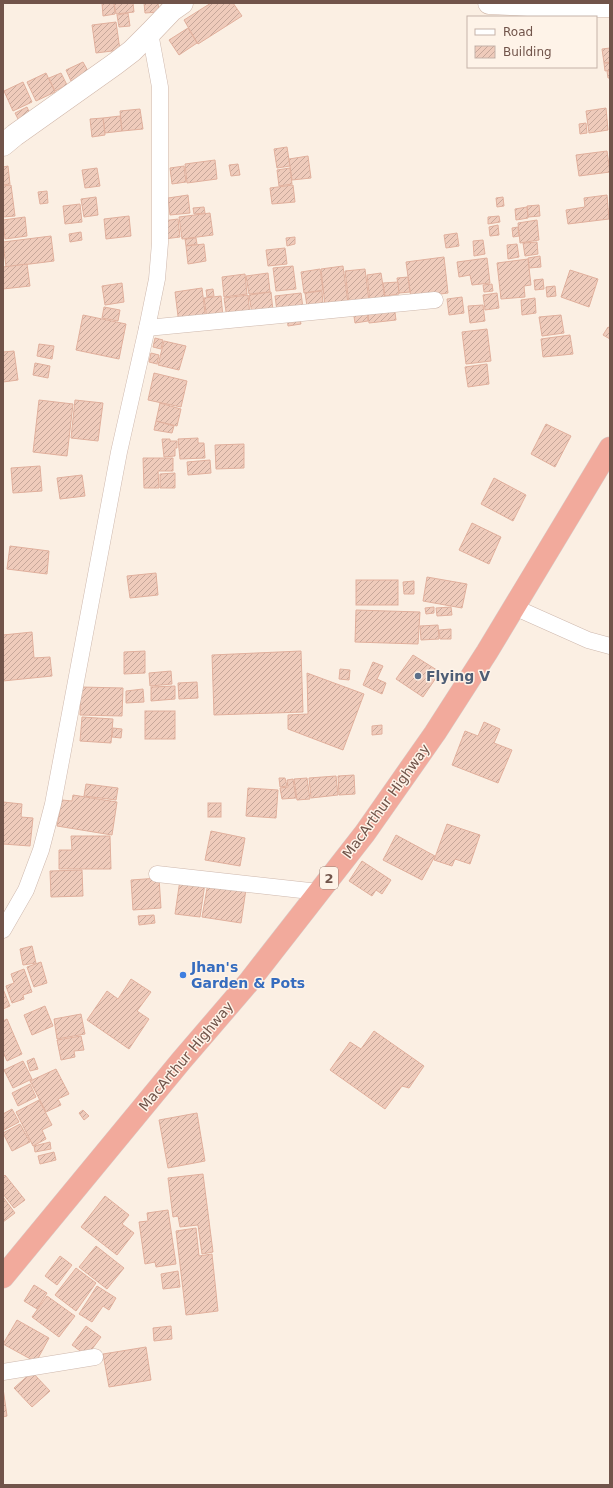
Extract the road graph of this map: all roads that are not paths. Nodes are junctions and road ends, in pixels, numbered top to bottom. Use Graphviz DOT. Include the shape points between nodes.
graph roads {
  1 [pos="489,3"];
  2 [pos="174,5"];
  3 [pos="610,6"];
  4 [pos="150,33"];
  5 [pos="3,145"];
  6 [pos="435,300"];
  7 [pos="147,328"];
  8 [pos="610,448"];
  9 [pos="514,607"];
  10 [pos="610,646"];
  11 [pos="157,874"];
  12 [pos="319,892"];
  13 [pos="3,930"];
  14 [pos="3,1276"];
  15 [pos="96,1357"];
  16 [pos="3,1372"];
  1 -- 3 [label="street" via="566,8"];
  2 -- 4 [label="street"];
  4 -- 5 [label="street" via="115,64"];
  4 -- 7 [label="street" via="160,87 160,243 157,279"];
  6 -- 7 [label="street"];
  7 -- 13 [label="street" via="119,452 53,804 41,850 26,890"];
  8 -- 9 [label="highway, MacArthur Highway / 2"];
  9 -- 10 [label="street" via="588,640"];
  9 -- 12 [label="highway, MacArthur Highway / 2" via="435,733 365,833"];
  11 -- 12 [label="street"];
  12 -- 14 [label="highway, MacArthur Highway / 2" via="248,983 180,1061"];
  15 -- 16 [label="street"];
}
